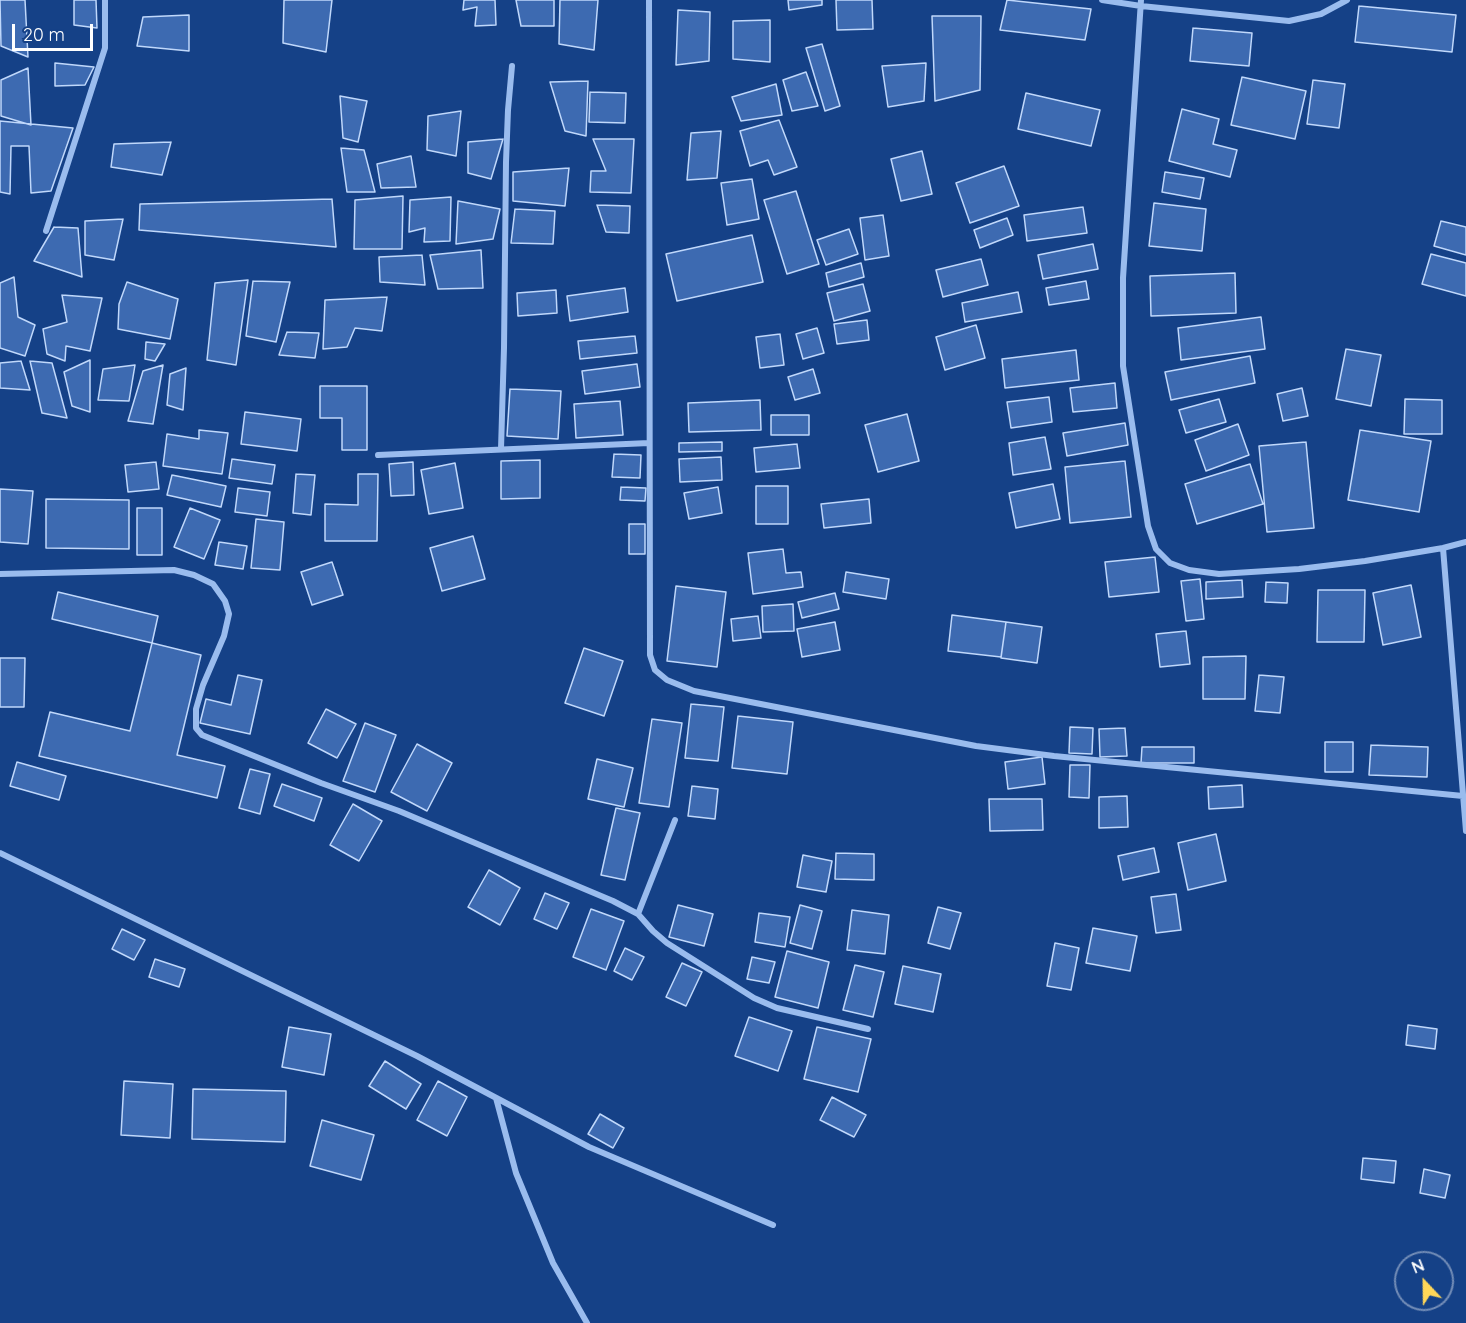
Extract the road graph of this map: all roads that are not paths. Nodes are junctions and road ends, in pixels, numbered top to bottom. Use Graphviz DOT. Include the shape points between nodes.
graph roads {
  1 [pos="105,0"];
  2 [pos="650,0"];
  3 [pos="1101,0"];
  4 [pos="1347,0"];
  5 [pos="1141,3"];
  6 [pos="512,66"];
  7 [pos="46,231"];
  8 [pos="649,443"];
  9 [pos="501,449"];
  10 [pos="378,455"];
  11 [pos="1466,542"];
  12 [pos="1443,548"];
  13 [pos="0,574"];
  14 [pos="1463,796"];
  15 [pos="675,820"];
  16 [pos="1466,831"];
  17 [pos="0,853"];
  18 [pos="638,914"];
  19 [pos="868,1029"];
  20 [pos="496,1098"];
  21 [pos="773,1225"];
  22 [pos="587,1323"];
  1 -- 7 [label="street" via="103,57"];
  2 -- 8 [label="street"];
  3 -- 5 [label="street"];
  4 -- 5 [label="street" via="1321,14 1289,21"];
  5 -- 12 [label="street" via="1123,278 1124,366 1148,525 1156,549 1170,563 1219,574 1299,569"];
  6 -- 9 [label="street" via="506,162"];
  8 -- 9 [label="street"];
  8 -- 14 [label="street" via="650,655 655,670 667,680 694,691 976,746"];
  9 -- 10 [label="street"];
  11 -- 12 [label="street"];
  12 -- 14 [label="street"];
  13 -- 18 [label="street" via="174,570 213,584 229,614 196,709 196,728 202,735 399,811"];
  14 -- 16 [label="street"];
  15 -- 18 [label="street"];
  17 -- 20 [label="street"];
  18 -- 19 [label="street" via="667,943 754,998 777,1008"];
  20 -- 21 [label="street" via="589,1148"];
  20 -- 22 [label="street" via="516,1173 553,1263"];
}
